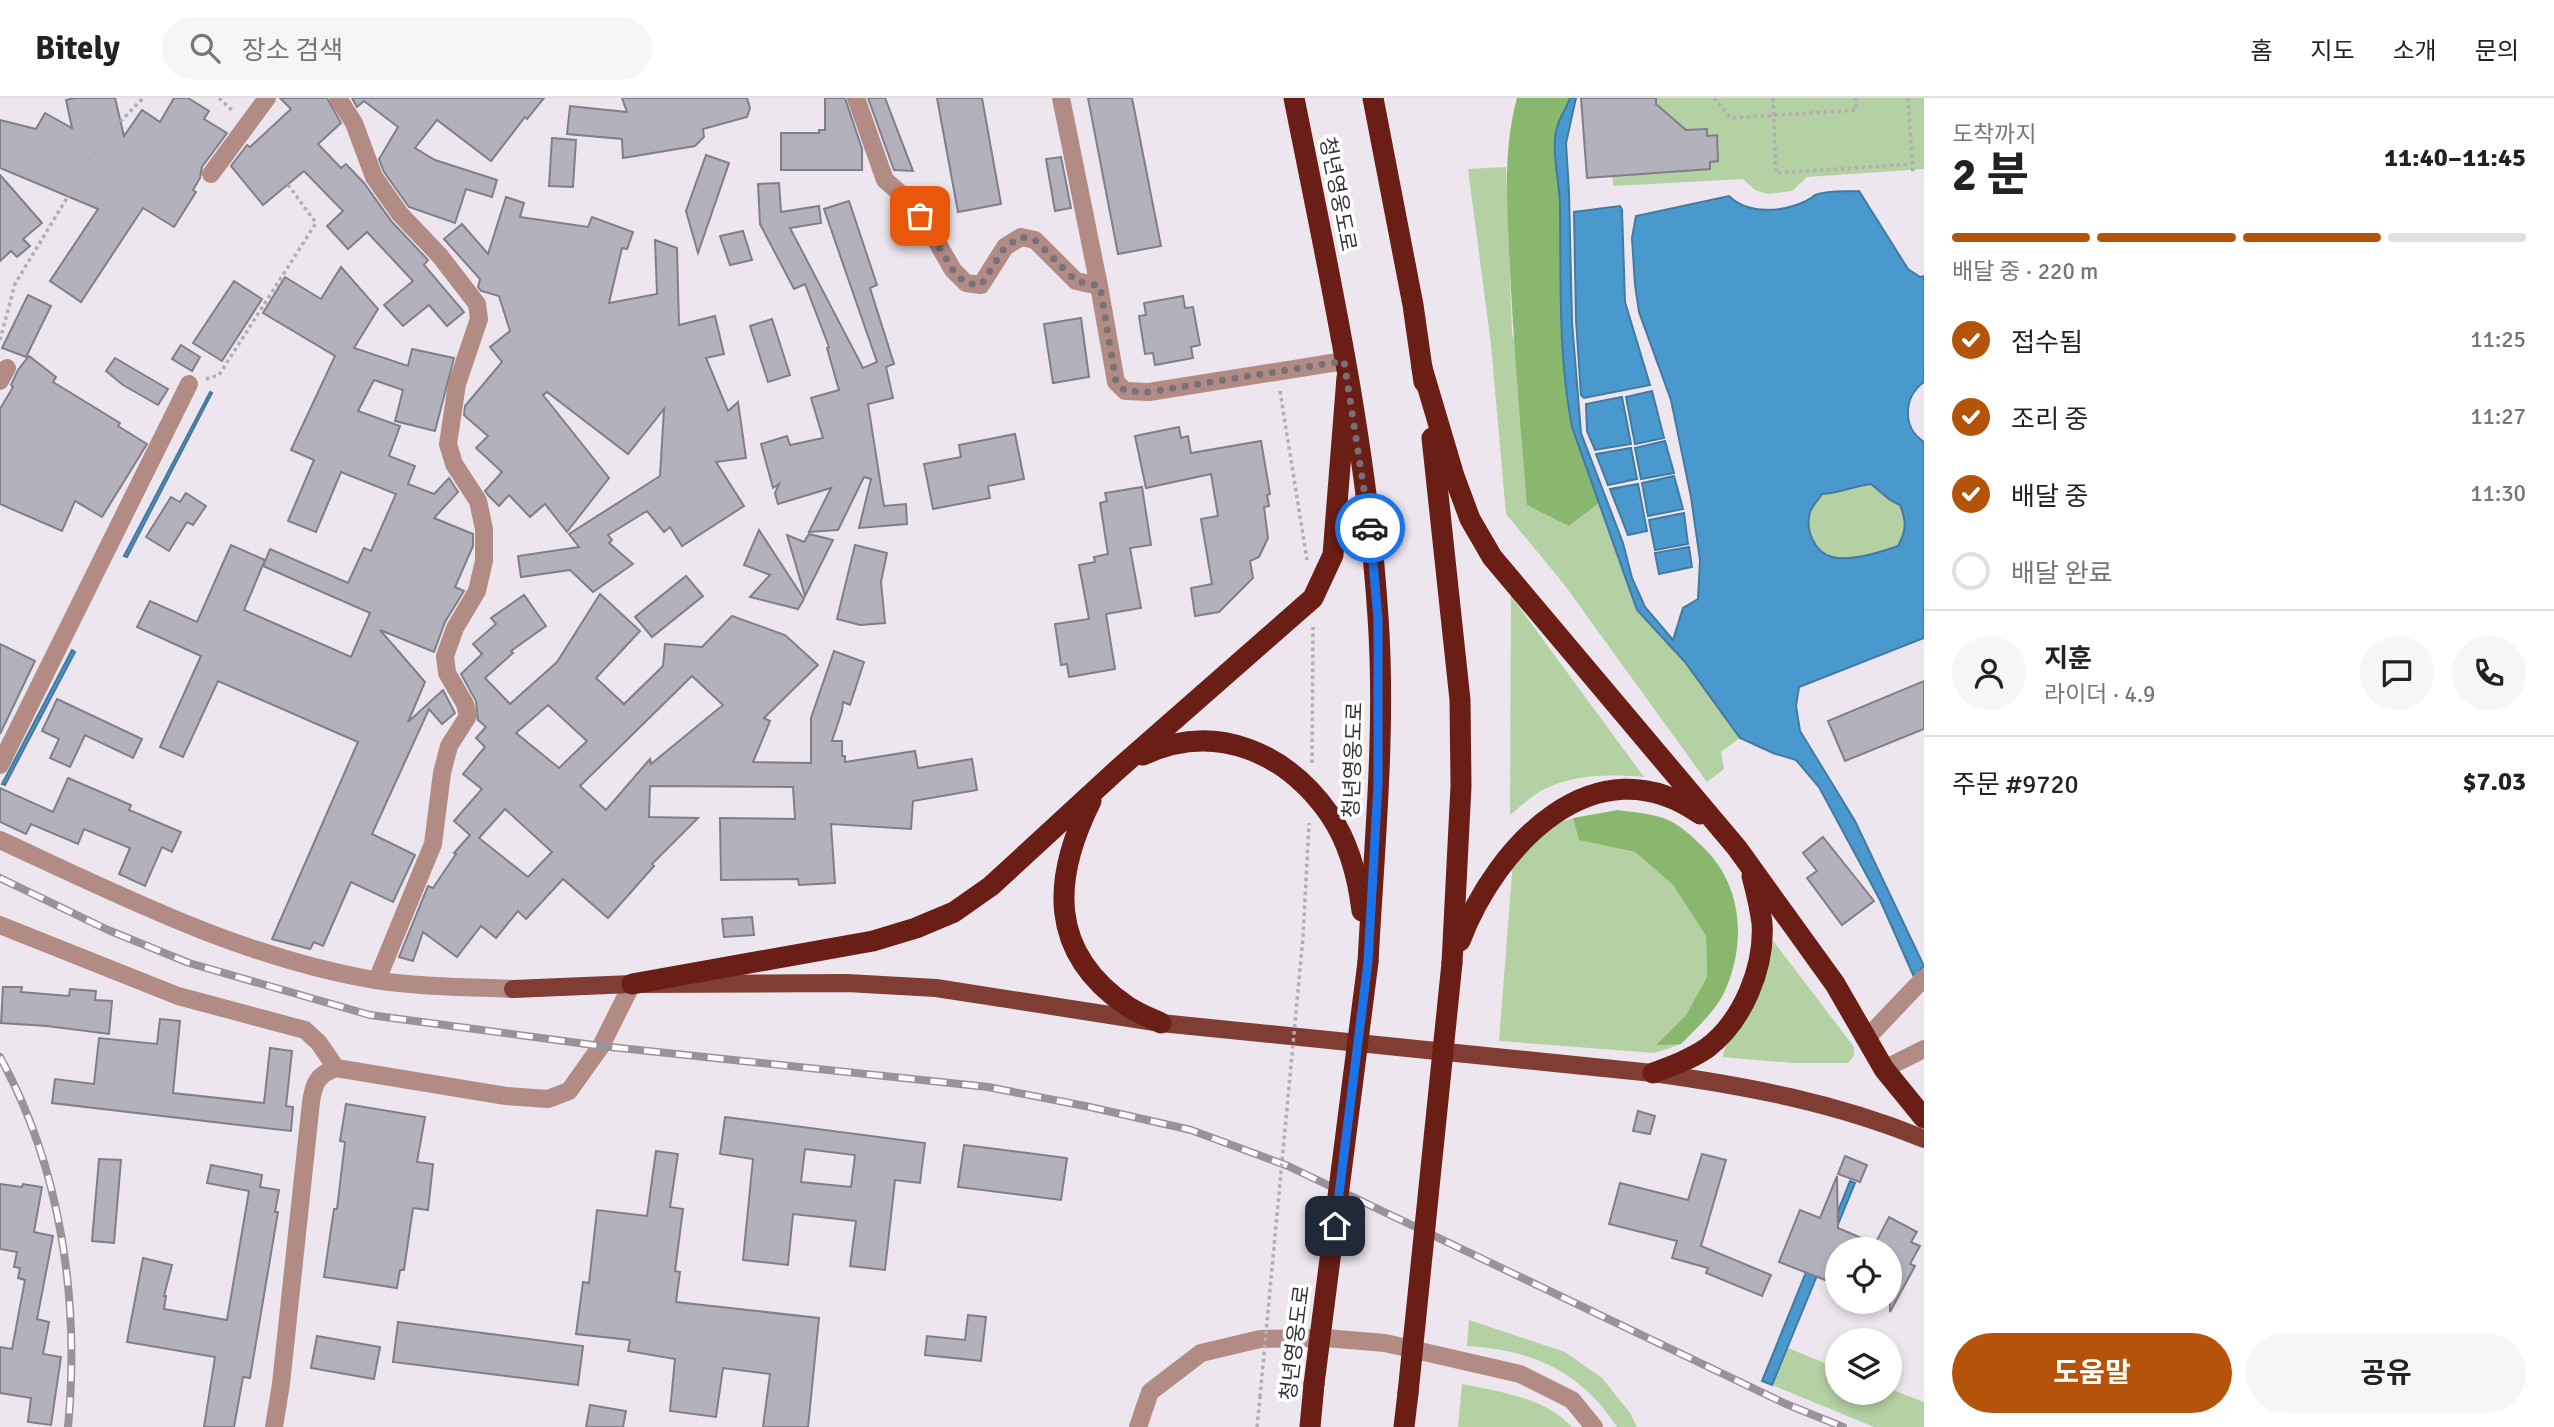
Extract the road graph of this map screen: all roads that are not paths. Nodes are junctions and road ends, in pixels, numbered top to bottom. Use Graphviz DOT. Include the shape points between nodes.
graph roads {
  1 [pos="267,98"];
  2 [pos="338,98"];
  3 [pos="856,98"];
  4 [pos="1061,98"];
  5 [pos="1294,98"];
  6 [pos="1373,98"];
  7 [pos="211,174"];
  8 [pos="1100,286"];
  9 [pos="1422,368"];
  10 [pos="1346,369"];
  11 [pos="189,384"];
  12 [pos="0,765"];
  13 [pos="1116,771"];
  14 [pos="0,840"];
  15 [pos="1737,848"];
  16 [pos="0,925"];
  17 [pos="1368,962"];
  18 [pos="1452,963"];
  19 [pos="1924,978"];
  20 [pos="377,980"];
  21 [pos="632,984"];
  22 [pos="513,989"];
  23 [pos="1161,1023"];
  24 [pos="1866,1039"];
  25 [pos="1924,1049"];
  26 [pos="336,1068"];
  27 [pos="1884,1069"];
  28 [pos="1653,1073"];
  29 [pos="1924,1118"];
  30 [pos="1924,1139"];
  31 [pos="274,1427"];
  32 [pos="1138,1427"];
  33 [pos="1310,1427"];
  34 [pos="1404,1427"];
  35 [pos="1594,1427"];
  1 -- 7 [label="street"];
  2 -- 20 [label="street" via="354,123 374,177 477,304 479,319 457,384 448,444 454,464 478,501 484,529 484,561 477,592 455,628 445,656 447,673 468,716 449,746 433,844"];
  3 -- 8 [label="street" via="885,180 909,201 965,283 981,285 1005,247 1021,237 1035,240 1076,281"];
  4 -- 8 [label="street"];
  5 -- 10 [label="highway, 청년영웅도로"];
  6 -- 9 [label="highway"];
  8 -- 10 [label="street" via="1116,382 1125,391 1149,392 1277,372"];
  9 -- 15 [label="highway" via="1462,498 1492,557"];
  9 -- 18 [label="highway" via="1460,700"];
  10 -- 13 [label="highway" via="1333,555 1313,598"];
  10 -- 17 [label="highway, 청년영웅도로" via="1371,532 1378,619 1378,784"];
  11 -- 12 [label="street"];
  13 -- 17 [label="highway" via="1175,742 1206,740 1237,744 1288,771 1331,816 1349,853 1359,888"];
  13 -- 21 [label="highway" via="991,886 954,912 873,941"];
  13 -- 23 [label="highway" via="1094,795 1079,825 1064,877 1064,917 1086,969 1129,1008"];
  14 -- 20 [label="street" via="194,928 244,946"];
  15 -- 18 [label="highway" via="1683,802 1652,792 1622,790 1563,806 1536,826 1488,885 1468,919"];
  15 -- 24 [label="highway" via="1835,984"];
  15 -- 28 [label="highway" via="1751,875 1762,924 1754,978 1727,1028 1708,1047"];
  16 -- 26 [label="street" via="178,996 305,1030"];
  17 -- 33 [label="highway, 청년영웅도로, bridge"];
  18 -- 34 [label="highway, bridge"];
  19 -- 24 [label="street"];
  20 -- 22 [label="street"];
  21 -- 22 [label="main road"];
  21 -- 23 [label="main road" via="847,983 936,988"];
  21 -- 26 [label="street" via="601,1046 569,1091 548,1100"];
  23 -- 28 [label="main road"];
  24 -- 27 [label="highway"];
  25 -- 27 [label="street"];
  26 -- 31 [label="street" via="321,1074 313,1085"];
  27 -- 29 [label="highway"];
  28 -- 30 [label="main road" via="1812,1101"];
  32 -- 35 [label="street" via="1150,1392 1201,1353 1259,1339 1325,1338 1385,1343 1520,1374 1572,1400"];
}
